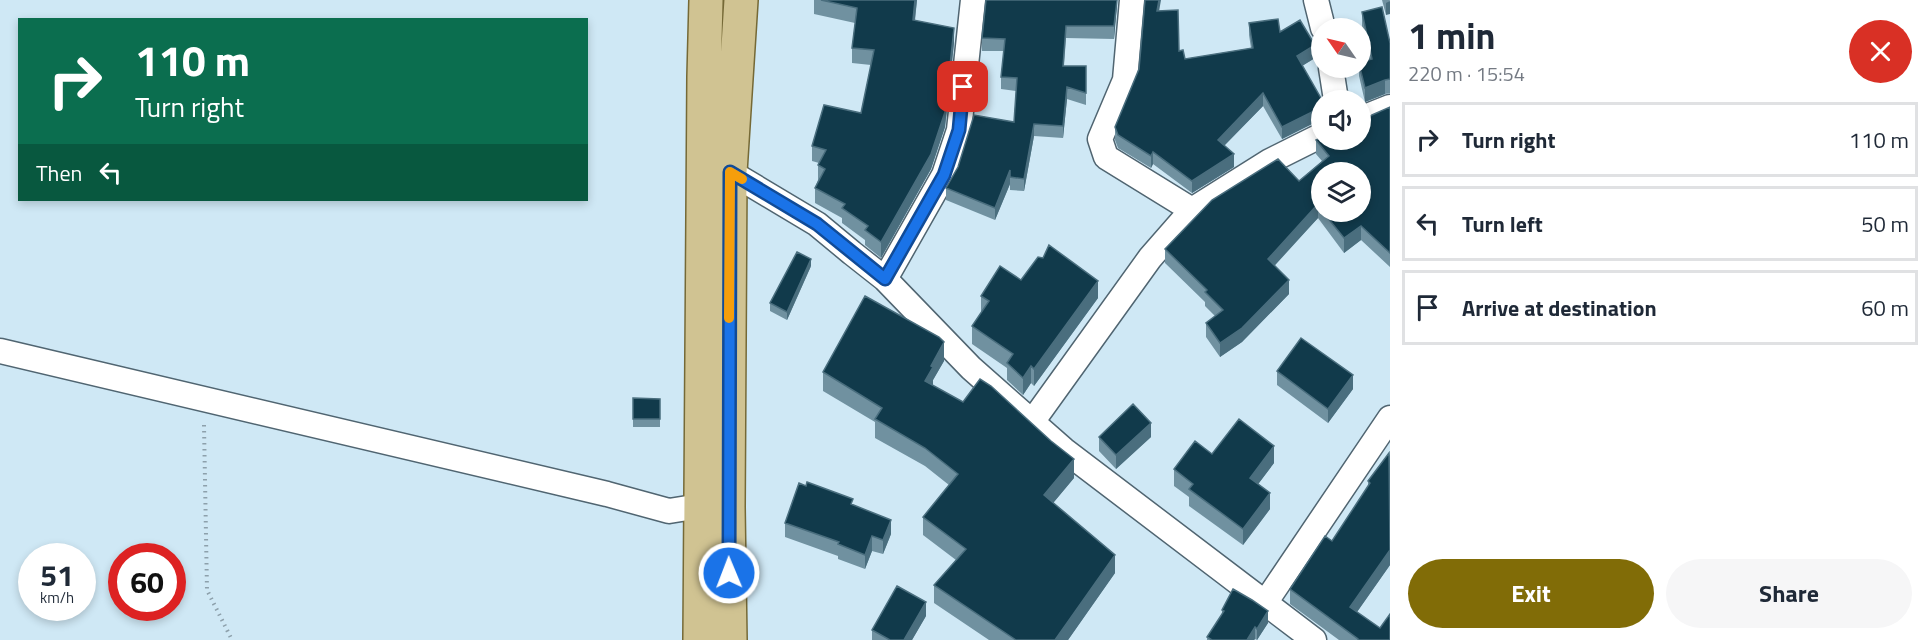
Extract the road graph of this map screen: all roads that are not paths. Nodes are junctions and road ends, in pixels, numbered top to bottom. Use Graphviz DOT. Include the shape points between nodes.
graph roads {
  1 [pos="706,0"];
  2 [pos="741,0"];
  3 [pos="973,0"];
  4 [pos="1132,0"];
  5 [pos="1317,0"];
  6 [pos="1321,18"];
  7 [pos="1390,107"];
  8 [pos="1371,115"];
  9 [pos="1311,140"];
  10 [pos="730,172"];
  11 [pos="1192,210"];
  12 [pos="885,279"];
  13 [pos="0,351"];
  14 [pos="1390,418"];
  15 [pos="1032,422"];
  16 [pos="700,506"];
  17 [pos="1265,603"];
  18 [pos="700,640"];
  19 [pos="730,640"];
  20 [pos="1314,640"];
  1 -- 16 [label="main road"];
  2 -- 10 [label="main road"];
  3 -- 12 [label="street" via="959,130 944,175"];
  4 -- 11 [label="street" via="1125,80 1100,139 1106,157"];
  5 -- 6 [label="street"];
  7 -- 8 [label="street"];
  9 -- 11 [label="street"];
  10 -- 12 [label="street" via="817,224"];
  10 -- 19 [label="main road"];
  11 -- 15 [label="street" via="1150,258"];
  12 -- 15 [label="street" via="971,368"];
  13 -- 16 [label="street" via="669,511"];
  14 -- 17 [label="street"];
  15 -- 17 [label="street"];
  16 -- 18 [label="main road"];
  17 -- 20 [label="street"];
}
